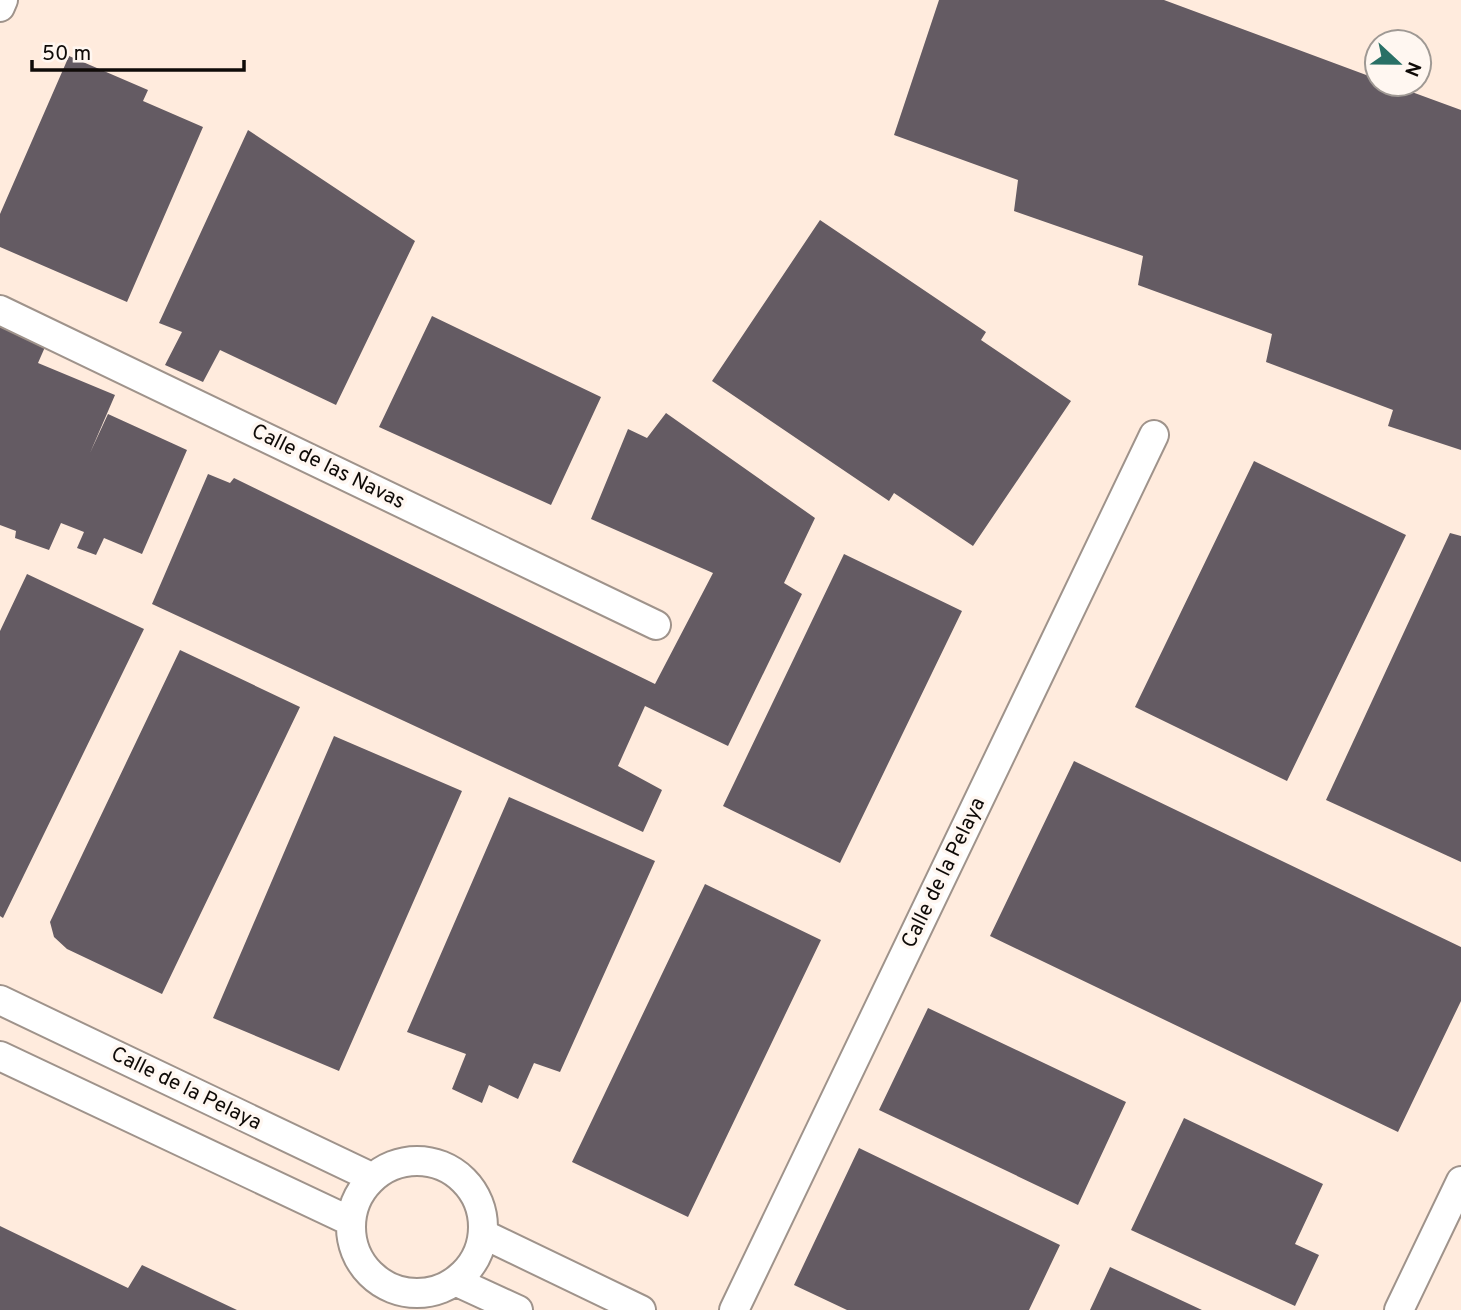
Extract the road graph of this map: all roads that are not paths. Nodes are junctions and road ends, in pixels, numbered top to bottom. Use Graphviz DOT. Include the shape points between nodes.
graph roads {
  1 [pos="3,0"];
  2 [pos="0,6"];
  3 [pos="0,310"];
  4 [pos="1154,435"];
  5 [pos="656,625"];
  6 [pos="0,1000"];
  7 [pos="0,1056"];
  8 [pos="371,1177"];
  9 [pos="1461,1181"];
  10 [pos="350,1221"];
  11 [pos="483,1234"];
  12 [pos="455,1281"];
  13 [pos="518,1310"];
  14 [pos="641,1310"];
  15 [pos="734,1310"];
  16 [pos="1398,1310"];
  1 -- 2 [label="street"];
  3 -- 5 [label="street, Calle de las Navas"];
  4 -- 15 [label="street, Calle de la Pelaya"];
  6 -- 8 [label="street, Calle de la Pelaya"];
  7 -- 10 [label="street"];
  8 -- 10 [label="street" via="356,1199"];
  8 -- 11 [label="street" via="406,1161 429,1161 450,1169 467,1182 477,1199"];
  9 -- 16 [label="street"];
  10 -- 12 [label="street" via="352,1245 363,1266 392,1289 423,1293"];
  11 -- 12 [label="street" via="474,1261"];
  11 -- 14 [label="street"];
  12 -- 13 [label="street"];
}
